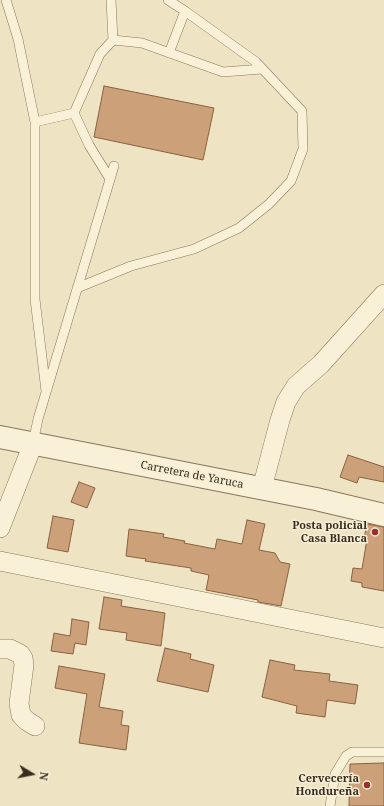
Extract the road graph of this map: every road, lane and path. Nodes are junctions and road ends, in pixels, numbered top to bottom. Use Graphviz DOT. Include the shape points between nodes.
graph roads {
  1 [pos="6,0"];
  2 [pos="111,0"];
  3 [pos="168,0"];
  4 [pos="185,11"];
  5 [pos="113,40"];
  6 [pos="169,53"];
  7 [pos="262,69"];
  8 [pos="74,113"];
  9 [pos="35,122"];
  10 [pos="114,166"];
  11 [pos="110,179"];
  12 [pos="77,288"];
  13 [pos="384,294"];
  14 [pos="46,391"];
  15 [pos="0,438"];
  16 [pos="33,444"];
  17 [pos="262,488"];
  18 [pos="384,515"];
  19 [pos="0,528"];
  20 [pos="0,561"];
  21 [pos="384,638"];
  22 [pos="0,649"];
  23 [pos="35,726"];
  24 [pos="384,752"];
  25 [pos="330,806"];
  1 -- 9 [label="lane" via="18,39"];
  2 -- 5 [label="lane"];
  3 -- 4 [label="lane"];
  4 -- 6 [label="lane"];
  4 -- 7 [label="lane"];
  5 -- 6 [label="lane" via="142,43"];
  5 -- 8 [label="lane" via="100,54"];
  6 -- 7 [label="lane" via="223,72"];
  7 -- 12 [label="lane" via="302,111 303,150 291,181 269,204 239,228 194,249 131,266"];
  8 -- 9 [label="lane"];
  8 -- 11 [label="lane"];
  9 -- 14 [label="lane" via="35,299"];
  10 -- 11 [label="lane"];
  11 -- 12 [label="lane"];
  12 -- 14 [label="lane"];
  13 -- 17 [label="street" via="321,364 296,386 286,402 280,420"];
  14 -- 16 [label="lane"];
  15 -- 16 [label="street, Carretera de Yaruca"];
  16 -- 17 [label="street, Carretera de Yaruca"];
  16 -- 19 [label="street"];
  17 -- 18 [label="street, Carretera de Yaruca"];
  20 -- 21 [label="street"];
  22 -- 23 [label="street" via="10,649 23,658 19,703 21,715"];
  24 -- 25 [label="lane" via="352,752 346,756 335,774"];
}
